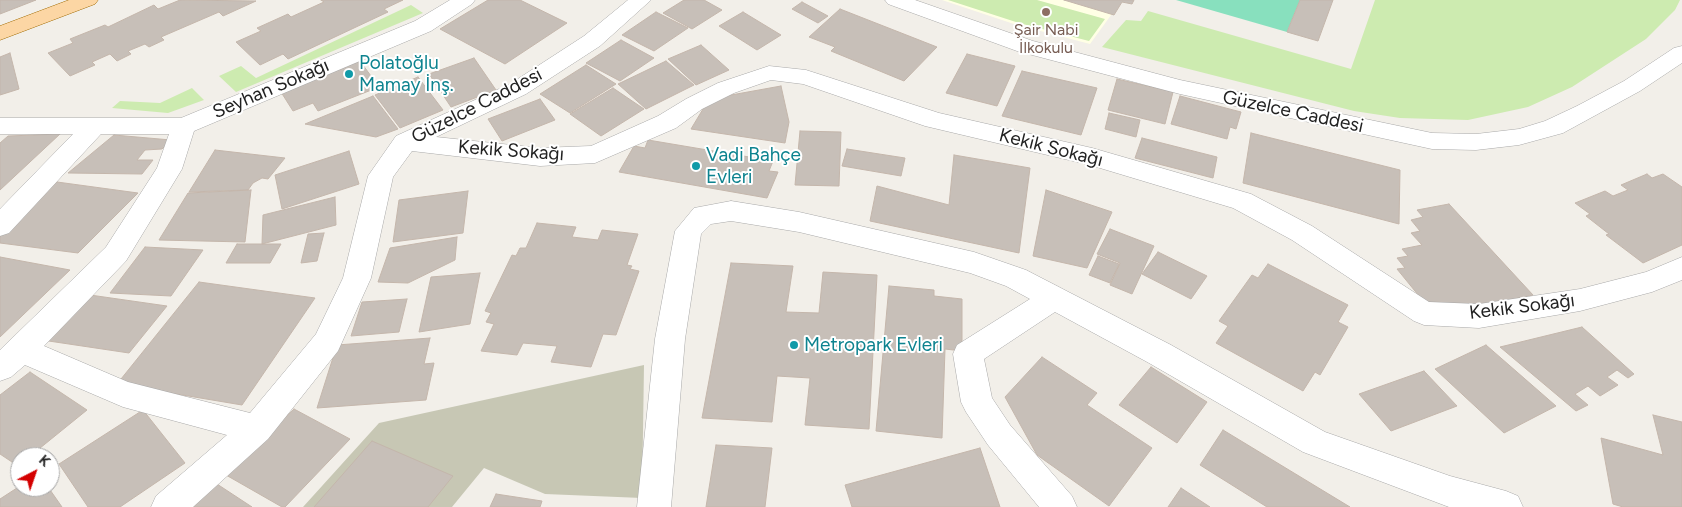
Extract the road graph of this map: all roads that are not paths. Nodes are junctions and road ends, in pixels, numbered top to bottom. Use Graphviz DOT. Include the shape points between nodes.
graph roads {
  1 [pos="88,0"];
  2 [pos="465,0"];
  3 [pos="641,0"];
  4 [pos="895,0"];
  5 [pos="0,33"];
  6 [pos="1682,53"];
  7 [pos="0,126"];
  8 [pos="94,126"];
  9 [pos="184,126"];
  10 [pos="405,142"];
  11 [pos="0,226"];
  12 [pos="1682,268"];
  13 [pos="1054,298"];
  14 [pos="11,359"];
  15 [pos="258,429"];
  16 [pos="168,507"];
  17 [pos="654,507"];
  18 [pos="1060,507"];
  19 [pos="1506,507"];
  1 -- 5 [label="main road"];
  2 -- 9 [label="street, Seyhan Sokağı" via="423,26"];
  3 -- 10 [label="street, Güzelce Caddesi" via="592,41 518,89"];
  4 -- 6 [label="street, Güzelce Caddesi" via="1025,46 1171,85 1432,141 1476,142 1511,138 1554,127 1632,86"];
  7 -- 8 [label="street"];
  8 -- 9 [label="street"];
  8 -- 11 [label="street"];
  9 -- 14 [label="street" via="169,169 116,254"];
  10 -- 12 [label="street, Kekik Sokağı" via="540,156 595,154 667,122 726,88 769,73 806,77 934,120 1092,157 1242,202 1302,233 1424,313 1479,316 1580,300 1652,282"];
  10 -- 15 [label="street, Güzelce Caddesi" via="381,176 357,278 327,342"];
  13 -- 17 [label="street" via="1016,278 974,263 915,249 800,222 731,211 703,215 688,231 676,300"];
  13 -- 18 [label="street" via="968,354 977,402 999,435"];
  13 -- 19 [label="street" via="1314,442 1450,492"];
  14 -- 15 [label="street" via="123,394"];
  15 -- 16 [label="street, Güzelce Caddesi"];
}
